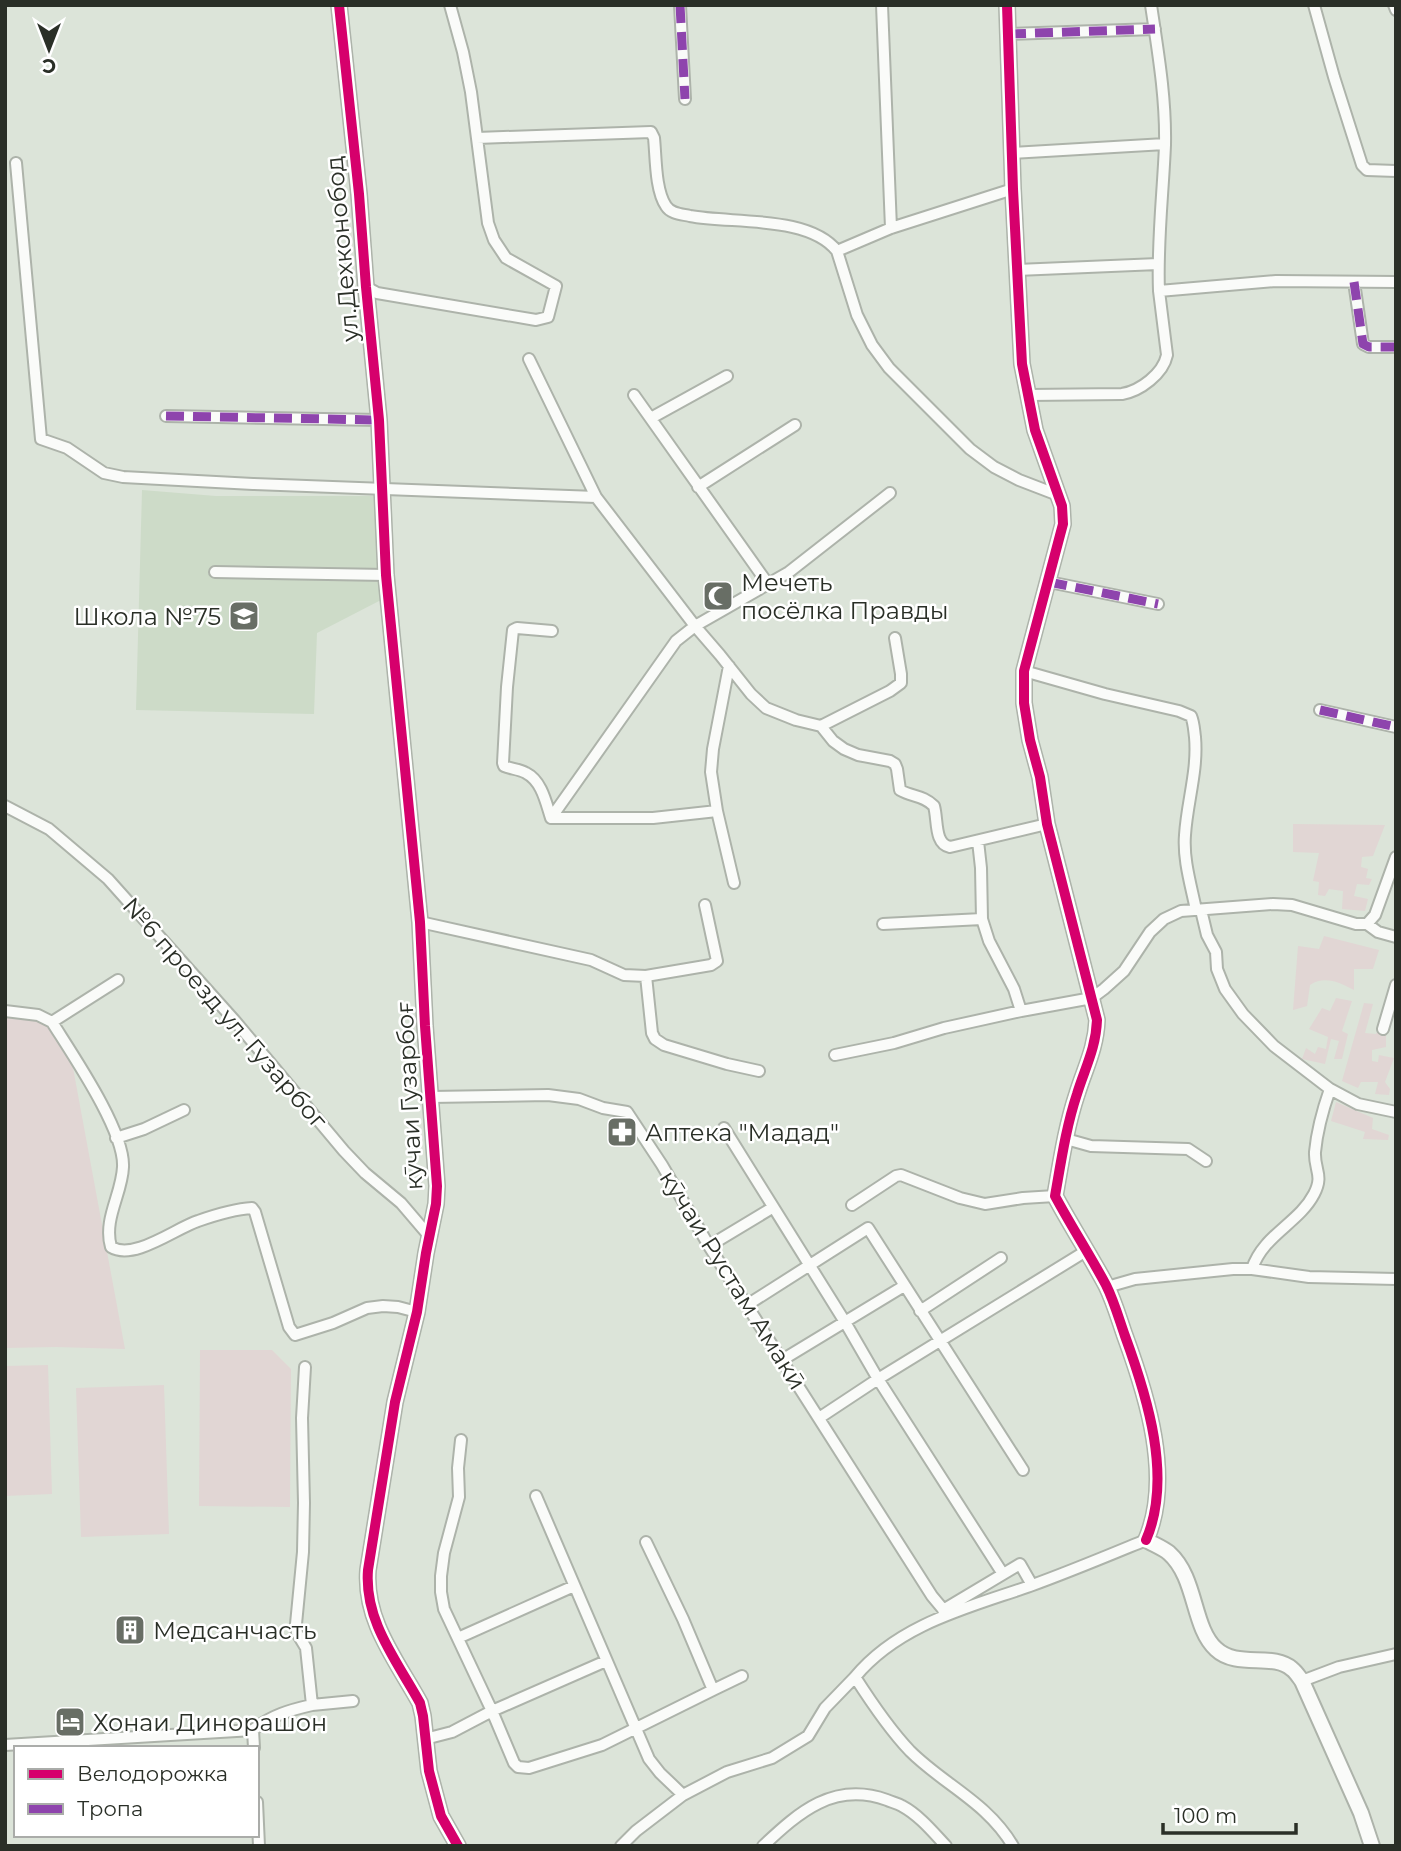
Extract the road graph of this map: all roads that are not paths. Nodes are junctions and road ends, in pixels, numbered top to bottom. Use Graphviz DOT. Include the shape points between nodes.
graph roads {
  1 [pos="339,5"];
  2 [pos="450,5"];
  3 [pos="680,5"];
  4 [pos="882,5"];
  5 [pos="1007,5"];
  6 [pos="1151,5"];
  7 [pos="1314,5"];
  8 [pos="1155,29"];
  9 [pos="1008,34"];
  10 [pos="685,99"];
  11 [pos="477,138"];
  12 [pos="1165,144"];
  13 [pos="1012,153"];
  14 [pos="16,163"];
  15 [pos="1396,171"];
  16 [pos="1013,189"];
  17 [pos="891,228"];
  18 [pos="837,251"];
  19 [pos="1158,264"];
  20 [pos="1017,270"];
  21 [pos="1354,282"];
  22 [pos="1396,282"];
  23 [pos="366,287"];
  24 [pos="1159,291"];
  25 [pos="1396,347"];
  26 [pos="529,359"];
  27 [pos="727,376"];
  28 [pos="634,395"];
  29 [pos="1029,396"];
  30 [pos="166,416"];
  31 [pos="651,418"];
  32 [pos="379,420"];
  33 [pos="795,425"];
  34 [pos="698,487"];
  35 [pos="383,488"];
  36 [pos="890,493"];
  37 [pos="1058,495"];
  38 [pos="596,497"];
  39 [pos="215,572"];
  40 [pos="386,575"];
  41 [pos="1049,582"];
  42 [pos="768,584"];
  43 [pos="1158,604"];
  44 [pos="695,626"];
  45 [pos="552,631"];
  46 [pos="895,638"];
  47 [pos="729,666"];
  48 [pos="1024,671"];
  49 [pos="1320,710"];
  50 [pos="821,726"];
  51 [pos="1396,727"];
  52 [pos="5,806"];
  53 [pos="717,811"];
  54 [pos="551,818"];
  55 [pos="1047,824"];
  56 [pos="978,841"];
  57 [pos="1396,857"];
  58 [pos="734,883"];
  59 [pos="705,905"];
  60 [pos="1198,910"];
  61 [pos="982,919"];
  62 [pos="420,922"];
  63 [pos="1367,924"];
  64 [pos="883,925"];
  65 [pos="1396,937"];
  66 [pos="646,976"];
  67 [pos="118,980"];
  68 [pos="1396,985"];
  69 [pos="1092,998"];
  70 [pos="5,1011"];
  71 [pos="1021,1011"];
  72 [pos="52,1022"];
  73 [pos="1383,1029"];
  74 [pos="835,1055"];
  75 [pos="759,1071"];
  76 [pos="1330,1089"];
  77 [pos="431,1097"];
  78 [pos="184,1110"];
  79 [pos="1396,1112"];
  80 [pos="724,1128"];
  81 [pos="116,1138"];
  82 [pos="1066,1139"];
  83 [pos="1206,1161"];
  84 [pos="1055,1196"];
  85 [pos="852,1205"];
  86 [pos="772,1208"];
  87 [pos="430,1237"];
  88 [pos="709,1245"];
  89 [pos="1086,1251"];
  90 [pos="1001,1258"];
  91 [pos="808,1266"];
  92 [pos="1252,1269"];
  93 [pos="1396,1279"];
  94 [pos="904,1286"];
  95 [pos="1107,1287"];
  96 [pos="747,1305"];
  97 [pos="920,1311"];
  98 [pos="417,1312"];
  99 [pos="845,1322"];
  100 [pos="940,1341"];
  101 [pos="782,1360"];
  102 [pos="305,1367"];
  103 [pos="878,1379"];
  104 [pos="819,1419"];
  105 [pos="461,1440"];
  106 [pos="1023,1470"];
  107 [pos="536,1496"];
  108 [pos="1146,1540"];
  109 [pos="646,1542"];
  110 [pos="1003,1574"];
  111 [pos="1032,1585"];
  112 [pos="574,1586"];
  113 [pos="945,1612"];
  114 [pos="458,1638"];
  115 [pos="1396,1654"];
  116 [pos="606,1661"];
  117 [pos="742,1676"];
  118 [pos="855,1677"];
  119 [pos="1302,1681"];
  120 [pos="713,1690"];
  121 [pos="353,1701"];
  122 [pos="312,1705"];
  123 [pos="492,1711"];
  124 [pos="636,1729"];
  125 [pos="253,1730"];
  126 [pos="425,1739"];
  127 [pos="5,1745"];
  128 [pos="254,1746"];
  129 [pos="683,1795"];
  130 [pos="458,1846"];
  131 [pos="621,1846"];
  132 [pos="763,1846"];
  133 [pos="946,1846"];
  134 [pos="1013,1846"];
  135 [pos="1372,1846"];
  1 -- 23 [label="street, ул.Дехконобод"];
  2 -- 11 [label="street"];
  3 -- 10 [label="street"];
  4 -- 17 [label="street"];
  5 -- 9 [label="street"];
  6 -- 8 [label="street"];
  7 -- 15 [label="street" via="1362,165 1367,170"];
  8 -- 9 [label="street"];
  8 -- 12 [label="street"];
  9 -- 13 [label="street"];
  11 -- 18 [label="street" via="648,131 654,138 660,191 668,209 708,219 798,228 821,237"];
  11 -- 23 [label="street" via="494,240 506,258 556,286 548,317 537,320 377,293"];
  12 -- 13 [label="street"];
  12 -- 19 [label="street"];
  13 -- 16 [label="street"];
  14 -- 35 [label="street" via="41,439 67,448 104,473 123,478"];
  16 -- 17 [label="street"];
  16 -- 20 [label="street"];
  17 -- 18 [label="street"];
  18 -- 37 [label="street" via="857,314 889,369 970,449 1019,480"];
  19 -- 20 [label="street"];
  19 -- 24 [label="street"];
  20 -- 29 [label="street" via="1022,364"];
  21 -- 22 [label="street"];
  21 -- 24 [label="street" via="1276,281"];
  21 -- 25 [label="street" via="1363,344"];
  23 -- 32 [label="street, ул.Дехконобод"];
  24 -- 29 [label="street" via="1167,355 1161,369 1141,387 1122,394"];
  26 -- 38 [label="street"];
  27 -- 31 [label="street"];
  28 -- 31 [label="street"];
  29 -- 37 [label="street" via="1035,430"];
  30 -- 32 [label="street"];
  31 -- 34 [label="street"];
  32 -- 35 [label="street, ул.Дехконобод"];
  33 -- 34 [label="street"];
  34 -- 42 [label="street"];
  35 -- 38 [label="street"];
  35 -- 40 [label="street, кӯчаи Гузарбоғ"];
  36 -- 42 [label="street"];
  37 -- 41 [label="street" via="1063,524"];
  38 -- 44 [label="street"];
  39 -- 40 [label="street"];
  40 -- 62 [label="street, кӯчаи Гузарбоғ"];
  41 -- 43 [label="street"];
  41 -- 48 [label="street"];
  42 -- 44 [label="street"];
  44 -- 47 [label="street"];
  44 -- 54 [label="street" via="676,641"];
  45 -- 54 [label="street" via="513,630 503,762 507,768 533,777"];
  46 -- 50 [label="street" via="901,683"];
  47 -- 50 [label="street" via="766,708"];
  47 -- 53 [label="street" via="711,772"];
  48 -- 55 [label="street" via="1024,703"];
  48 -- 60 [label="street" via="1191,716 1196,751 1185,844"];
  49 -- 51 [label="street"];
  50 -- 56 [label="street" via="844,749 895,764 900,790 922,796 934,806 944,846"];
  52 -- 87 [label="street, №6 проезд ул. Гузарбог" via="49,828 108,879 344,1151 401,1203"];
  53 -- 54 [label="street" via="653,818"];
  53 -- 58 [label="street"];
  55 -- 56 [label="street"];
  55 -- 69 [label="street"];
  56 -- 61 [label="street"];
  57 -- 63 [label="street" via="1375,915"];
  59 -- 66 [label="street" via="717,961"];
  60 -- 63 [label="street" via="1292,905"];
  60 -- 69 [label="street" via="1164,919 1124,971"];
  60 -- 76 [label="street" via="1225,989 1237,1006 1273,1046"];
  61 -- 64 [label="street"];
  61 -- 71 [label="street"];
  62 -- 66 [label="street" via="592,960 624,975"];
  62 -- 77 [label="street, кӯчаи Гузарбоғ"];
  63 -- 65 [label="street"];
  66 -- 75 [label="street" via="655,1039"];
  67 -- 72 [label="street"];
  68 -- 73 [label="street"];
  69 -- 71 [label="street"];
  69 -- 82 [label="street" via="1096,1037"];
  70 -- 72 [label="street" via="38,1015"];
  71 -- 74 [label="street"];
  72 -- 81 [label="street"];
  76 -- 79 [label="street" via="1358,1104"];
  76 -- 92 [label="street" via="1315,1154 1319,1183 1314,1195 1263,1248"];
  77 -- 87 [label="street, кӯчаи Гузарбоғ" via="437,1186"];
  77 -- 88 [label="street, кӯчаи Рустам Амакӣ" via="548,1095 627,1112"];
  78 -- 81 [label="street"];
  80 -- 86 [label="street"];
  81 -- 98 [label="street" via="123,1167 108,1232 116,1250 151,1244 196,1221 252,1208 295,1335 367,1308 391,1306"];
  82 -- 83 [label="street" via="1091,1146 1188,1149"];
  82 -- 84 [label="street"];
  84 -- 85 [label="street" via="985,1204 901,1175"];
  84 -- 89 [label="street"];
  86 -- 88 [label="street"];
  86 -- 91 [label="street"];
  87 -- 98 [label="street, кӯчаи Гузарбоғ"];
  88 -- 96 [label="street, кӯчаи Рустам Амакӣ"];
  89 -- 95 [label="street"];
  89 -- 100 [label="street"];
  90 -- 97 [label="street"];
  91 -- 94 [label="street" via="868,1228"];
  91 -- 96 [label="street"];
  91 -- 99 [label="street"];
  92 -- 93 [label="street" via="1309,1277"];
  92 -- 95 [label="street" via="1135,1279"];
  94 -- 97 [label="street"];
  94 -- 99 [label="street"];
  95 -- 108 [label="street" via="1152,1424 1158,1490"];
  96 -- 101 [label="street, кӯчаи Рустам Амакӣ"];
  97 -- 100 [label="street"];
  98 -- 126 [label="street, кӯчаи Гузарбоғ" via="395,1402 367,1581 378,1628 420,1703"];
  99 -- 101 [label="street"];
  99 -- 103 [label="street"];
  100 -- 103 [label="street"];
  100 -- 106 [label="street"];
  101 -- 104 [label="street, кӯчаи Рустам Амакӣ"];
  102 -- 122 [label="street" via="303,1552 296,1624 306,1648"];
  103 -- 104 [label="street"];
  103 -- 110 [label="street"];
  104 -- 113 [label="street, кӯчаи Рустам Амакӣ"];
  105 -- 114 [label="street" via="459,1497 440,1576 444,1609"];
  107 -- 112 [label="street"];
  108 -- 111 [label="street"];
  108 -- 119 [label="street" via="1169,1554 1186,1577 1207,1636 1217,1650 1230,1657 1277,1661"];
  109 -- 120 [label="street"];
  110 -- 111 [label="street" via="1020,1563"];
  110 -- 113 [label="street"];
  111 -- 113 [label="street"];
  112 -- 114 [label="street"];
  112 -- 116 [label="street"];
  113 -- 118 [label="street" via="884,1648"];
  114 -- 123 [label="street"];
  115 -- 119 [label="street"];
  116 -- 123 [label="street"];
  116 -- 124 [label="street"];
  117 -- 120 [label="street"];
  118 -- 129 [label="street" via="802,1740 772,1758 727,1772"];
  118 -- 134 [label="street" via="910,1751 994,1819"];
  119 -- 135 [label="street" via="1362,1813"];
  120 -- 124 [label="street"];
  121 -- 122 [label="street"];
  122 -- 125 [label="street" via="286,1710"];
  123 -- 124 [label="street" via="514,1763 523,1768 602,1745"];
  123 -- 126 [label="street" via="452,1732"];
  124 -- 129 [label="street" via="649,1759"];
  125 -- 127 [label="street"];
  125 -- 128 [label="street"];
  126 -- 130 [label="street, кӯчаи Гузарбоғ" via="442,1816"];
  129 -- 131 [label="street"];
  132 -- 133 [label="street" via="807,1808 855,1793 902,1806"];
}
